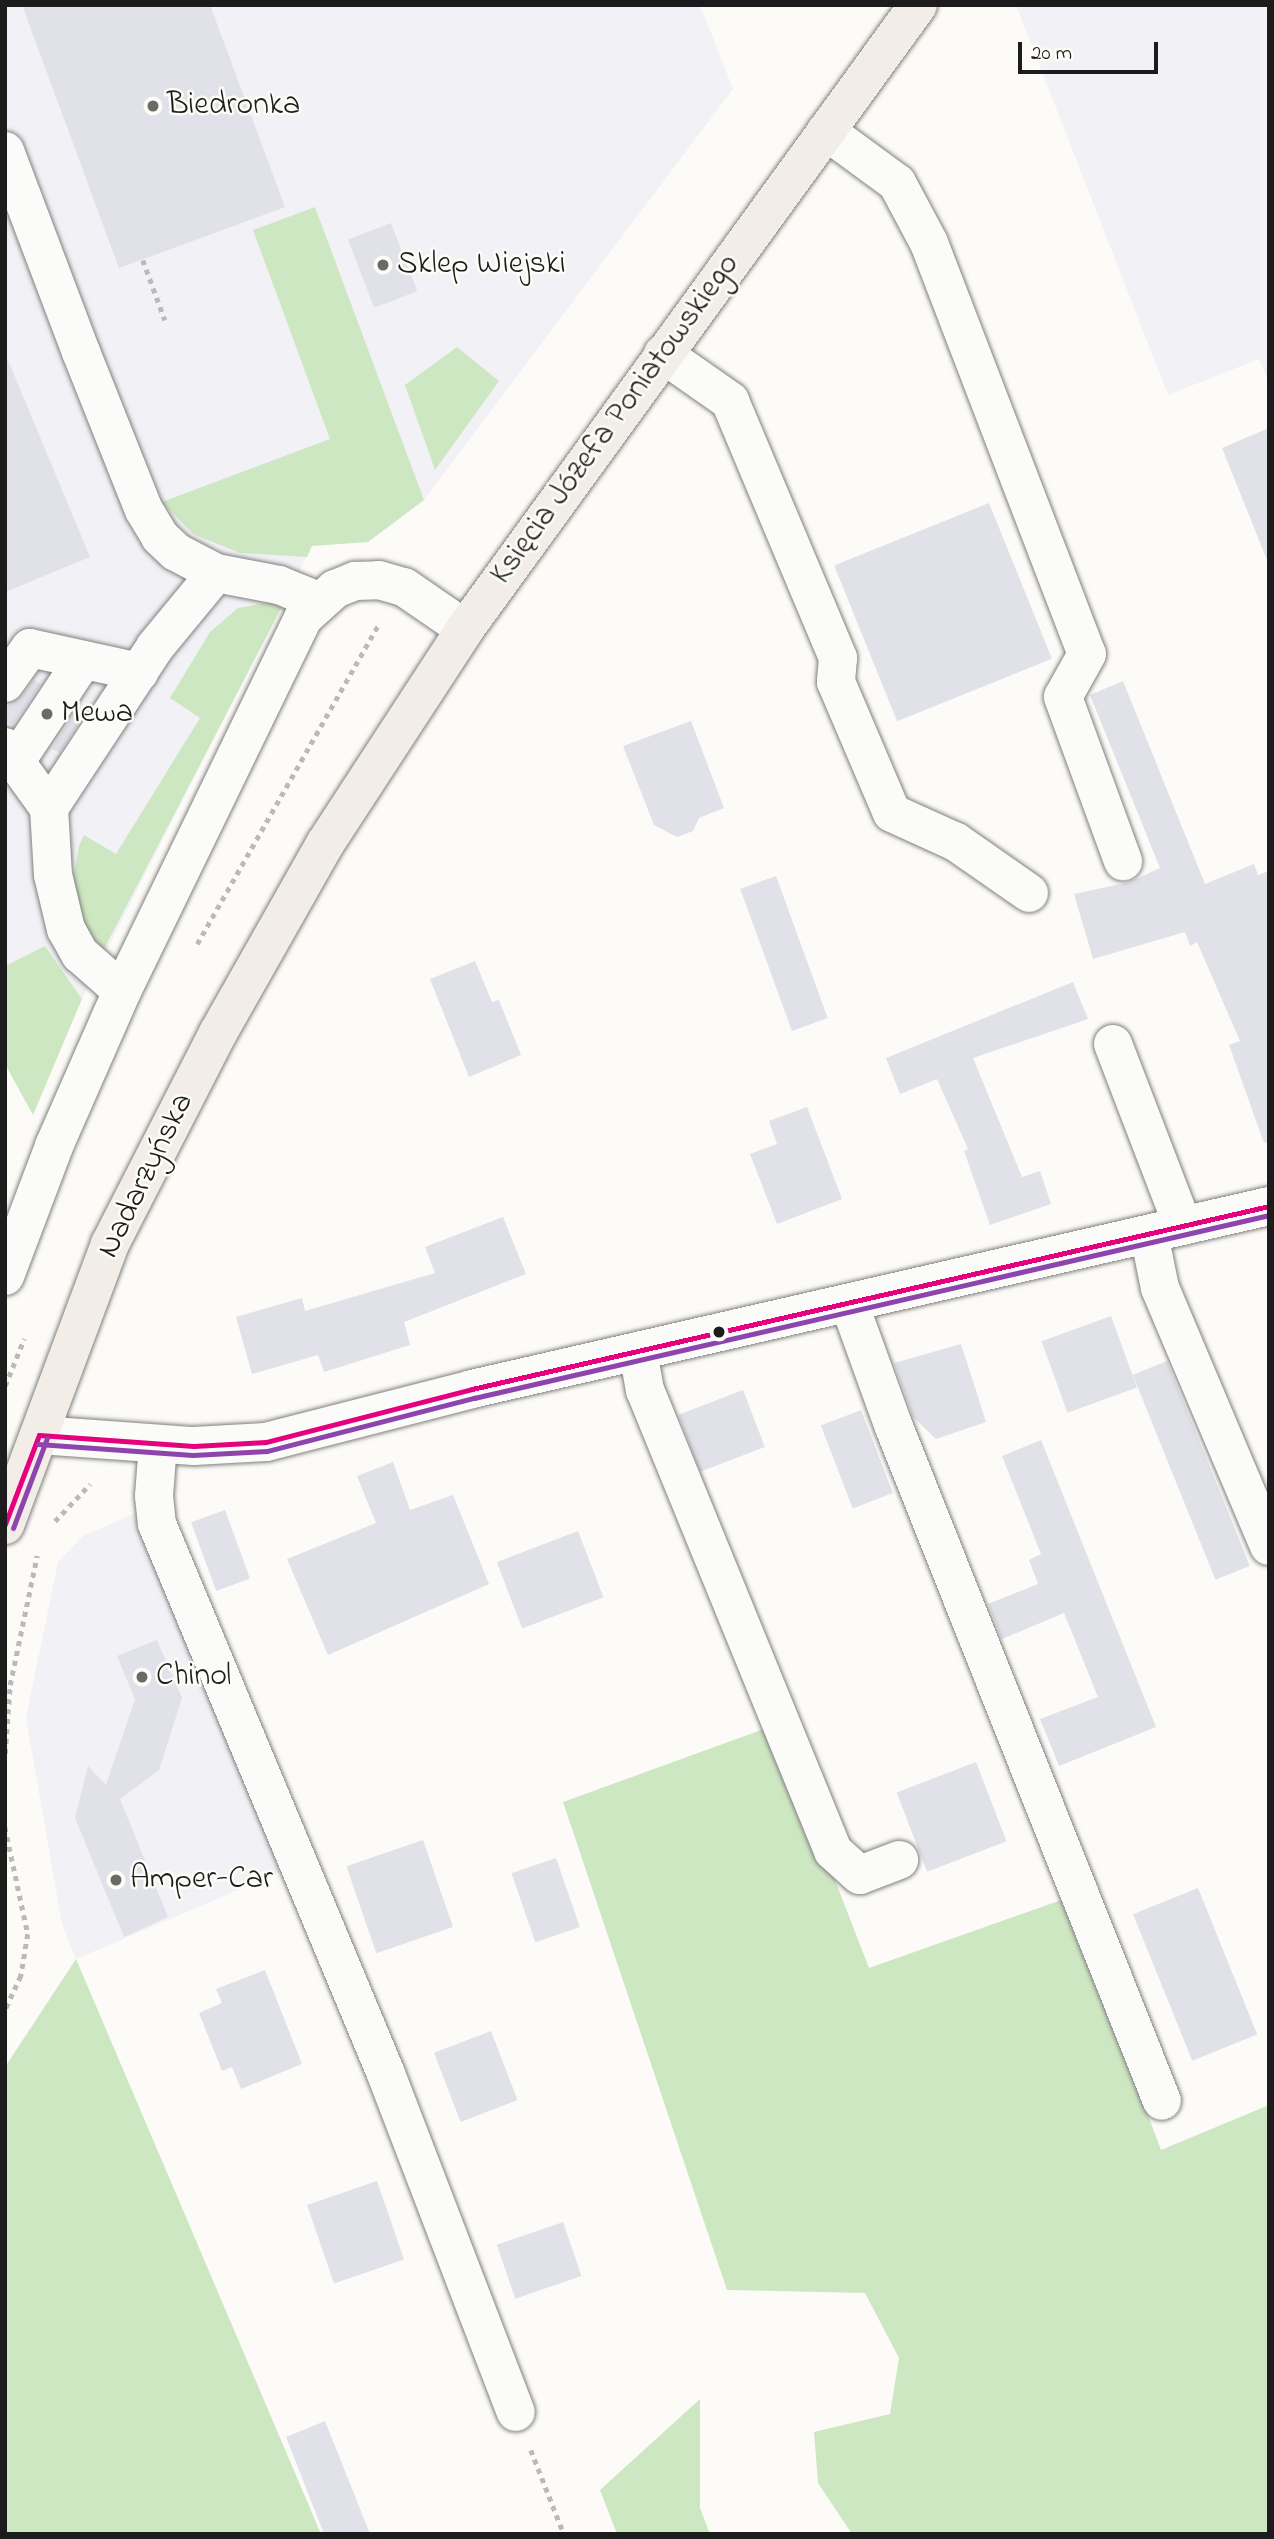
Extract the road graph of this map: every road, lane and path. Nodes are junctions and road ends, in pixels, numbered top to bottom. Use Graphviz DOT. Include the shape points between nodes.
graph roads {
  1 [pos="918,5"];
  2 [pos="826,131"];
  3 [pos="5,151"];
  4 [pos="142,260"];
  5 [pos="165,320"];
  6 [pos="663,354"];
  7 [pos="216,573"];
  8 [pos="318,601"];
  9 [pos="381,615"];
  10 [pos="465,629"];
  11 [pos="83,660"];
  12 [pos="139,673"];
  13 [pos="5,683"];
  14 [pos="11,754"];
  15 [pos="50,808"];
  16 [pos="325,844"];
  17 [pos="1123,861"];
  18 [pos="1029,893"];
  19 [pos="193,952"];
  20 [pos="122,991"];
  21 [pos="1113,1044"];
  22 [pos="1269,1206"];
  23 [pos="1166,1230"];
  24 [pos="5,1276"];
  25 [pos="849,1303"];
  26 [pos="26,1335"];
  27 [pos="638,1351"];
  28 [pos="5,1386"];
  29 [pos="39,1435"];
  30 [pos="158,1444"];
  31 [pos="93,1481"];
  32 [pos="5,1525"];
  33 [pos="46,1531"];
  34 [pos="39,1546"];
  35 [pos="1269,1546"];
  36 [pos="5,1754"];
  37 [pos="5,1827"];
  38 [pos="900,1860"];
  39 [pos="5,2010"];
  40 [pos="1162,2101"];
  41 [pos="516,2412"];
  42 [pos="564,2534"];
  1 -- 2 [label="main road, Księcia Józefa Poniatowskiego"];
  2 -- 6 [label="main road, Księcia Józefa Poniatowskiego"];
  2 -- 17 [label="street" via="897,183 929,243 1087,654 1063,697"];
  3 -- 7 [label="street" via="152,526 176,552"];
  4 -- 5 [label="path"];
  6 -- 10 [label="main road, Księcia Józefa Poniatowskiego"];
  6 -- 18 [label="street" via="730,401 838,658 836,682 892,813 956,842"];
  7 -- 8 [label="street" via="279,585"];
  7 -- 12 [label="street"];
  8 -- 10 [label="street" via="345,584 379,580 404,587"];
  8 -- 20 [label="street" via="292,636"];
  9 -- 19 [label="path"];
  10 -- 16 [label="main road, Księcia Józefa Poniatowskiego"];
  11 -- 12 [label="street"];
  11 -- 13 [label="street" via="30,648"];
  11 -- 14 [label="street"];
  12 -- 15 [label="street"];
  14 -- 15 [label="street"];
  15 -- 20 [label="street" via="53,875 66,929 80,954"];
  16 -- 29 [label="main road, Nadarzyńska" via="218,1033 110,1244"];
  20 -- 24 [label="street" via="54,1146"];
  21 -- 23 [label="street"];
  22 -- 23 [label="street"];
  23 -- 25 [label="street"];
  23 -- 35 [label="street" via="1160,1288"];
  25 -- 27 [label="street"];
  25 -- 40 [label="street"];
  26 -- 28 [label="path"];
  27 -- 30 [label="street" via="266,1442"];
  27 -- 38 [label="street" via="645,1390 832,1851 860,1875"];
  29 -- 30 [label="street"];
  29 -- 32 [label="main road, Nadarzyńska"];
  30 -- 41 [label="street" via="153,1496 157,1524 386,2074"];
  31 -- 33 [label="path"];
  34 -- 36 [label="path" via="10,1685"];
  37 -- 39 [label="path" via="28,1934 21,1976"];
  41 -- 42 [label="path"];
}
